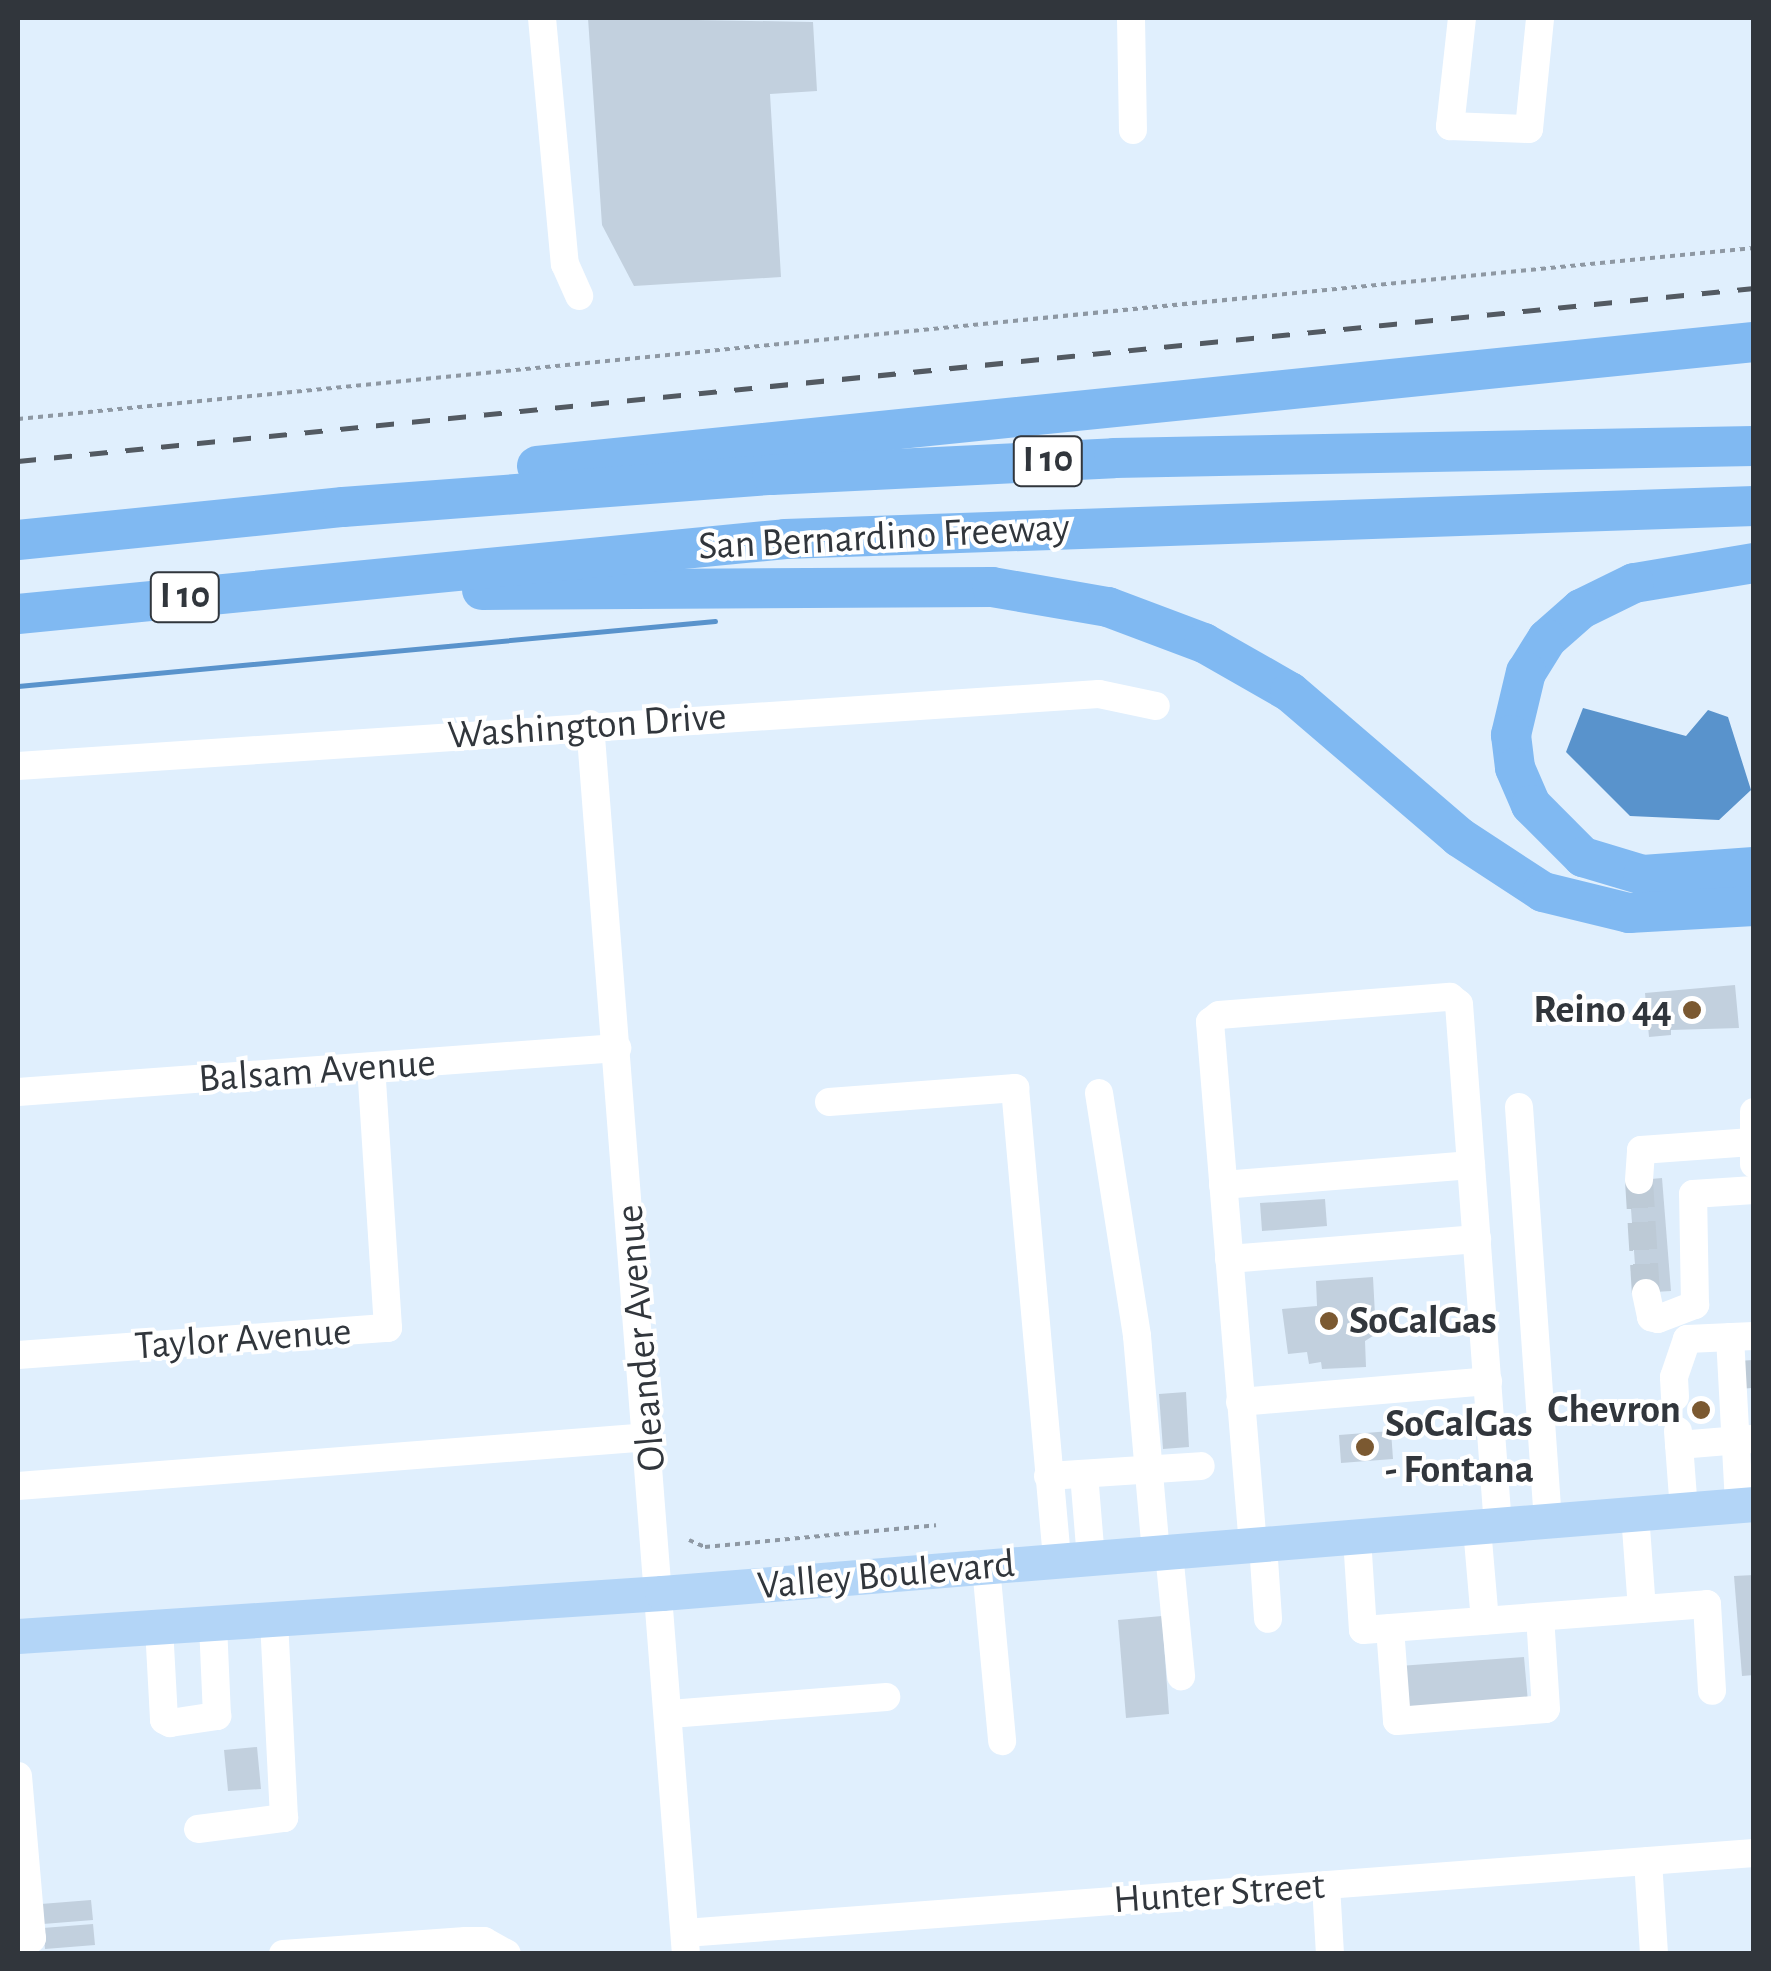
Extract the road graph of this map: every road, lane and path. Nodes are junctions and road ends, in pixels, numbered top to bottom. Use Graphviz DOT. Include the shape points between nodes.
graph roads {
  1 [pos="542,18"];
  2 [pos="1131,18"];
  3 [pos="1462,18"];
  4 [pos="1540,18"];
  5 [pos="1133,130"];
  6 [pos="1754,248"];
  7 [pos="578,296"];
  8 [pos="1754,342"];
  9 [pos="18,419"];
  10 [pos="1754,446"];
  11 [pos="1754,506"];
  12 [pos="343,507"];
  13 [pos="18,540"];
  14 [pos="1754,563"];
  15 [pos="353,580"];
  16 [pos="18,614"];
  17 [pos="1156,706"];
  18 [pos="590,724"];
  19 [pos="18,766"];
  20 [pos="1754,867"];
  21 [pos="1754,906"];
  22 [pos="617,1048"];
  23 [pos="371,1068"];
  24 [pos="18,1092"];
  25 [pos="1099,1093"];
  26 [pos="829,1102"];
  27 [pos="1520,1107"];
  28 [pos="1754,1112"];
  29 [pos="1752,1142"];
  30 [pos="1754,1164"];
  31 [pos="1472,1165"];
  32 [pos="1639,1180"];
  33 [pos="1223,1184"];
  34 [pos="1754,1190"];
  35 [pos="1477,1240"];
  36 [pos="1229,1260"];
  37 [pos="1646,1293"];
  38 [pos="1742,1336"];
  39 [pos="18,1355"];
  40 [pos="1488,1381"];
  41 [pos="1676,1398"];
  42 [pos="1240,1402"];
  43 [pos="649,1437"];
  44 [pos="1744,1440"];
  45 [pos="1201,1466"];
  46 [pos="1149,1471"];
  47 [pos="1084,1474"];
  48 [pos="1048,1476"];
  49 [pos="18,1486"];
  50 [pos="1746,1505"];
  51 [pos="1684,1510"];
  52 [pos="1635,1514"];
  53 [pos="1548,1522"];
  54 [pos="936,1525"];
  55 [pos="1488,1527"];
  56 [pos="1357,1538"];
  57 [pos="689,1540"];
  58 [pos="1258,1546"];
  59 [pos="1162,1553"];
  60 [pos="1074,1560"];
  61 [pos="986,1567"];
  62 [pos="662,1593"];
  63 [pos="1642,1609"];
  64 [pos="1540,1617"];
  65 [pos="1268,1618"];
  66 [pos="274,1619"];
  67 [pos="1485,1621"];
  68 [pos="213,1624"];
  69 [pos="159,1627"];
  70 [pos="1390,1628"];
  71 [pos="18,1636"];
  72 [pos="1181,1676"];
  73 [pos="1712,1690"];
  74 [pos="886,1697"];
  75 [pos="670,1714"];
  76 [pos="1002,1742"];
  77 [pos="18,1776"];
  78 [pos="198,1829"];
  79 [pos="1754,1853"];
  80 [pos="1648,1862"];
  81 [pos="1326,1885"];
  82 [pos="18,1939"];
  83 [pos="685,1943"];
  84 [pos="283,1954"];
  85 [pos="507,1954"];
  86 [pos="1330,1954"];
  87 [pos="1654,1954"];
  1 -- 7 [label="street" via="566,264"];
  2 -- 5 [label="street"];
  3 -- 4 [label="street" via="1450,126 1529,129"];
  6 -- 9 [label="path"];
  8 -- 12 [label="highway" via="491,470"];
  10 -- 12 [label="highway, San Bernardino Freeway / I 10" via="1114,458"];
  11 -- 15 [label="highway, San Bernardino Freeway / I 10" via="785,539"];
  12 -- 13 [label="highway, San Bernardino Freeway / I 10"];
  14 -- 20 [label="highway" via="1634,584 1581,609 1531,661 1516,696 1512,735 1515,768 1531,805 1582,857 1643,875"];
  15 -- 16 [label="highway, San Bernardino Freeway / I 10"];
  15 -- 21 [label="highway" via="503,592 922,585 1051,594 1154,622 1245,664 1346,734 1489,860 1543,892 1629,912"];
  17 -- 18 [label="street, Washington Drive" via="1098,694"];
  18 -- 19 [label="street, Washington Drive"];
  18 -- 22 [label="street, Oleander Avenue"];
  22 -- 23 [label="street, Balsam Avenue"];
  22 -- 43 [label="street, Oleander Avenue"];
  23 -- 24 [label="street, Balsam Avenue"];
  23 -- 39 [label="street, Taylor Avenue" via="388,1328"];
  25 -- 46 [label="street" via="1137,1336"];
  26 -- 48 [label="street" via="1016,1088"];
  27 -- 53 [label="street"];
  28 -- 29 [label="street"];
  29 -- 30 [label="street"];
  29 -- 32 [label="street" via="1641,1150"];
  31 -- 33 [label="street"];
  31 -- 33 [label="street" via="1460,1004 1450,997 1219,1015 1210,1022"];
  31 -- 35 [label="street"];
  33 -- 36 [label="street"];
  34 -- 37 [label="street" via="1693,1194 1695,1304 1658,1320 1650,1316"];
  35 -- 36 [label="street"];
  35 -- 40 [label="street"];
  36 -- 42 [label="street"];
  38 -- 41 [label="street" via="1687,1339 1674,1376"];
  38 -- 44 [label="street" via="1734,1376"];
  40 -- 42 [label="street"];
  40 -- 55 [label="street"];
  42 -- 58 [label="street"];
  43 -- 49 [label="street"];
  43 -- 62 [label="street, Oleander Avenue"];
  44 -- 50 [label="street"];
  44 -- 51 [label="street" via="1678,1438"];
  45 -- 46 [label="street"];
  46 -- 47 [label="street"];
  46 -- 59 [label="street"];
  47 -- 48 [label="street"];
  47 -- 60 [label="street"];
  48 -- 60 [label="street"];
  50 -- 51 [label="main road, Valley Boulevard"];
  51 -- 52 [label="main road, Valley Boulevard"];
  52 -- 53 [label="main road, Valley Boulevard"];
  52 -- 63 [label="street"];
  53 -- 55 [label="main road, Valley Boulevard"];
  54 -- 57 [label="path" via="929,1531 704,1547"];
  55 -- 56 [label="main road, Valley Boulevard"];
  55 -- 67 [label="street"];
  56 -- 58 [label="main road, Valley Boulevard"];
  56 -- 70 [label="street" via="1363,1630"];
  58 -- 59 [label="main road, Valley Boulevard"];
  58 -- 65 [label="street"];
  59 -- 60 [label="main road, Valley Boulevard"];
  59 -- 72 [label="street"];
  60 -- 61 [label="main road, Valley Boulevard"];
  61 -- 62 [label="main road, Valley Boulevard"];
  61 -- 76 [label="street"];
  62 -- 66 [label="main road, Valley Boulevard"];
  62 -- 75 [label="street, Oleander Avenue"];
  63 -- 64 [label="street"];
  63 -- 73 [label="street" via="1708,1604"];
  64 -- 67 [label="street"];
  64 -- 70 [label="street" via="1546,1708 1398,1720"];
  66 -- 68 [label="main road, Valley Boulevard"];
  66 -- 78 [label="street" via="284,1818"];
  67 -- 70 [label="street"];
  68 -- 69 [label="main road, Valley Boulevard"];
  68 -- 69 [label="street" via="217,1716 170,1724 164,1720"];
  69 -- 71 [label="main road, Valley Boulevard"];
  74 -- 75 [label="street"];
  75 -- 83 [label="street, Oleander Avenue"];
  77 -- 82 [label="street" via="32,1938"];
  79 -- 80 [label="street, Hunter Street"];
  80 -- 81 [label="street, Hunter Street"];
  80 -- 87 [label="street"];
  81 -- 83 [label="street, Hunter Street"];
  81 -- 86 [label="street"];
  84 -- 85 [label="street" via="466,1941 484,1941"];
}
